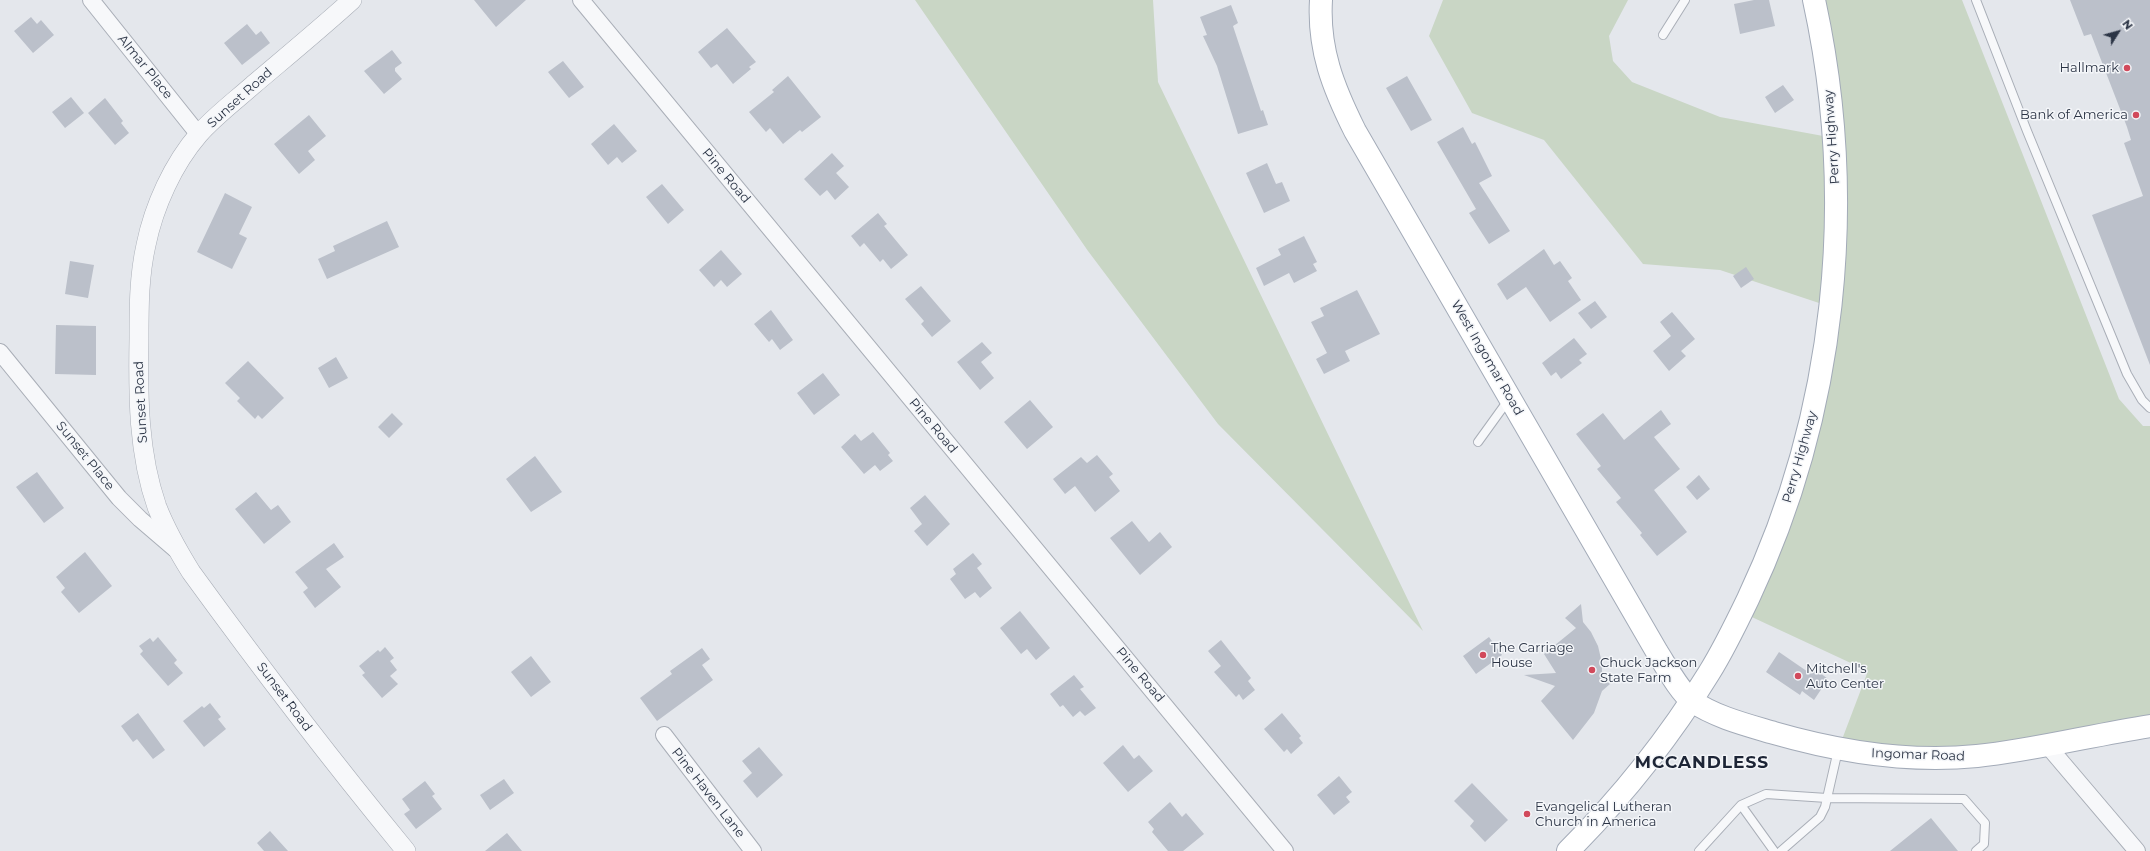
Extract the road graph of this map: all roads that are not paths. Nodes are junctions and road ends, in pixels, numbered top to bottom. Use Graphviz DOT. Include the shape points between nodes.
graph roads {
  1 [pos="91,0"];
  2 [pos="581,0"];
  3 [pos="1321,0"];
  4 [pos="1685,0"];
  5 [pos="1814,0"];
  6 [pos="1976,0"];
  7 [pos="345,3"];
  8 [pos="1663,36"];
  9 [pos="199,135"];
  10 [pos="0,352"];
  11 [pos="1510,397"];
  12 [pos="2150,408"];
  13 [pos="1478,442"];
  14 [pos="178,551"];
  15 [pos="1692,700"];
  16 [pos="2150,726"];
  17 [pos="664,735"];
  18 [pos="2047,745"];
  19 [pos="1838,750"];
  20 [pos="1828,798"];
  21 [pos="1741,806"];
  22 [pos="406,851"];
  23 [pos="753,851"];
  24 [pos="1285,851"];
  25 [pos="1568,851"];
  26 [pos="1699,851"];
  27 [pos="1774,851"];
  28 [pos="1781,851"];
  29 [pos="1976,851"];
  30 [pos="2137,851"];
  1 -- 9 [label="street, Almar Place"];
  2 -- 24 [label="street, Pine Road"];
  3 -- 11 [label="main road, West Ingomar Road" via="1324,52 1342,103 1397,206"];
  4 -- 8 [label="lane"];
  5 -- 15 [label="main road, Perry Highway" via="1831,104 1836,180 1831,307 1820,379 1793,484 1771,546 1728,638"];
  6 -- 12 [label="lane" via="2027,131 2128,374 2142,400"];
  7 -- 9 [label="street, Sunset Road" via="219,114"];
  9 -- 14 [label="street, Sunset Road" via="165,189 154,216 146,245 140,305 139,413 143,449 157,506"];
  10 -- 14 [label="street, Sunset Place" via="119,498"];
  11 -- 13 [label="lane"];
  11 -- 15 [label="main road, West Ingomar Road" via="1657,652"];
  14 -- 22 [label="street, Sunset Road" via="276,688"];
  15 -- 19 [label="main road, Ingomar Road" via="1724,716 1760,729"];
  15 -- 25 [label="main road, Perry Highway" via="1636,777"];
  16 -- 18 [label="main road, Ingomar Road"];
  17 -- 23 [label="street, Pine Haven Lane"];
  18 -- 19 [label="main road, Ingomar Road" via="1982,755 1940,758 1901,757"];
  18 -- 30 [label="street"];
  19 -- 20 [label="lane"];
  20 -- 21 [label="lane" via="1766,794"];
  20 -- 28 [label="lane" via="1820,817"];
  20 -- 29 [label="lane" via="1964,799 1985,823 1984,844"];
  21 -- 26 [label="lane"];
  21 -- 27 [label="lane"];
}
